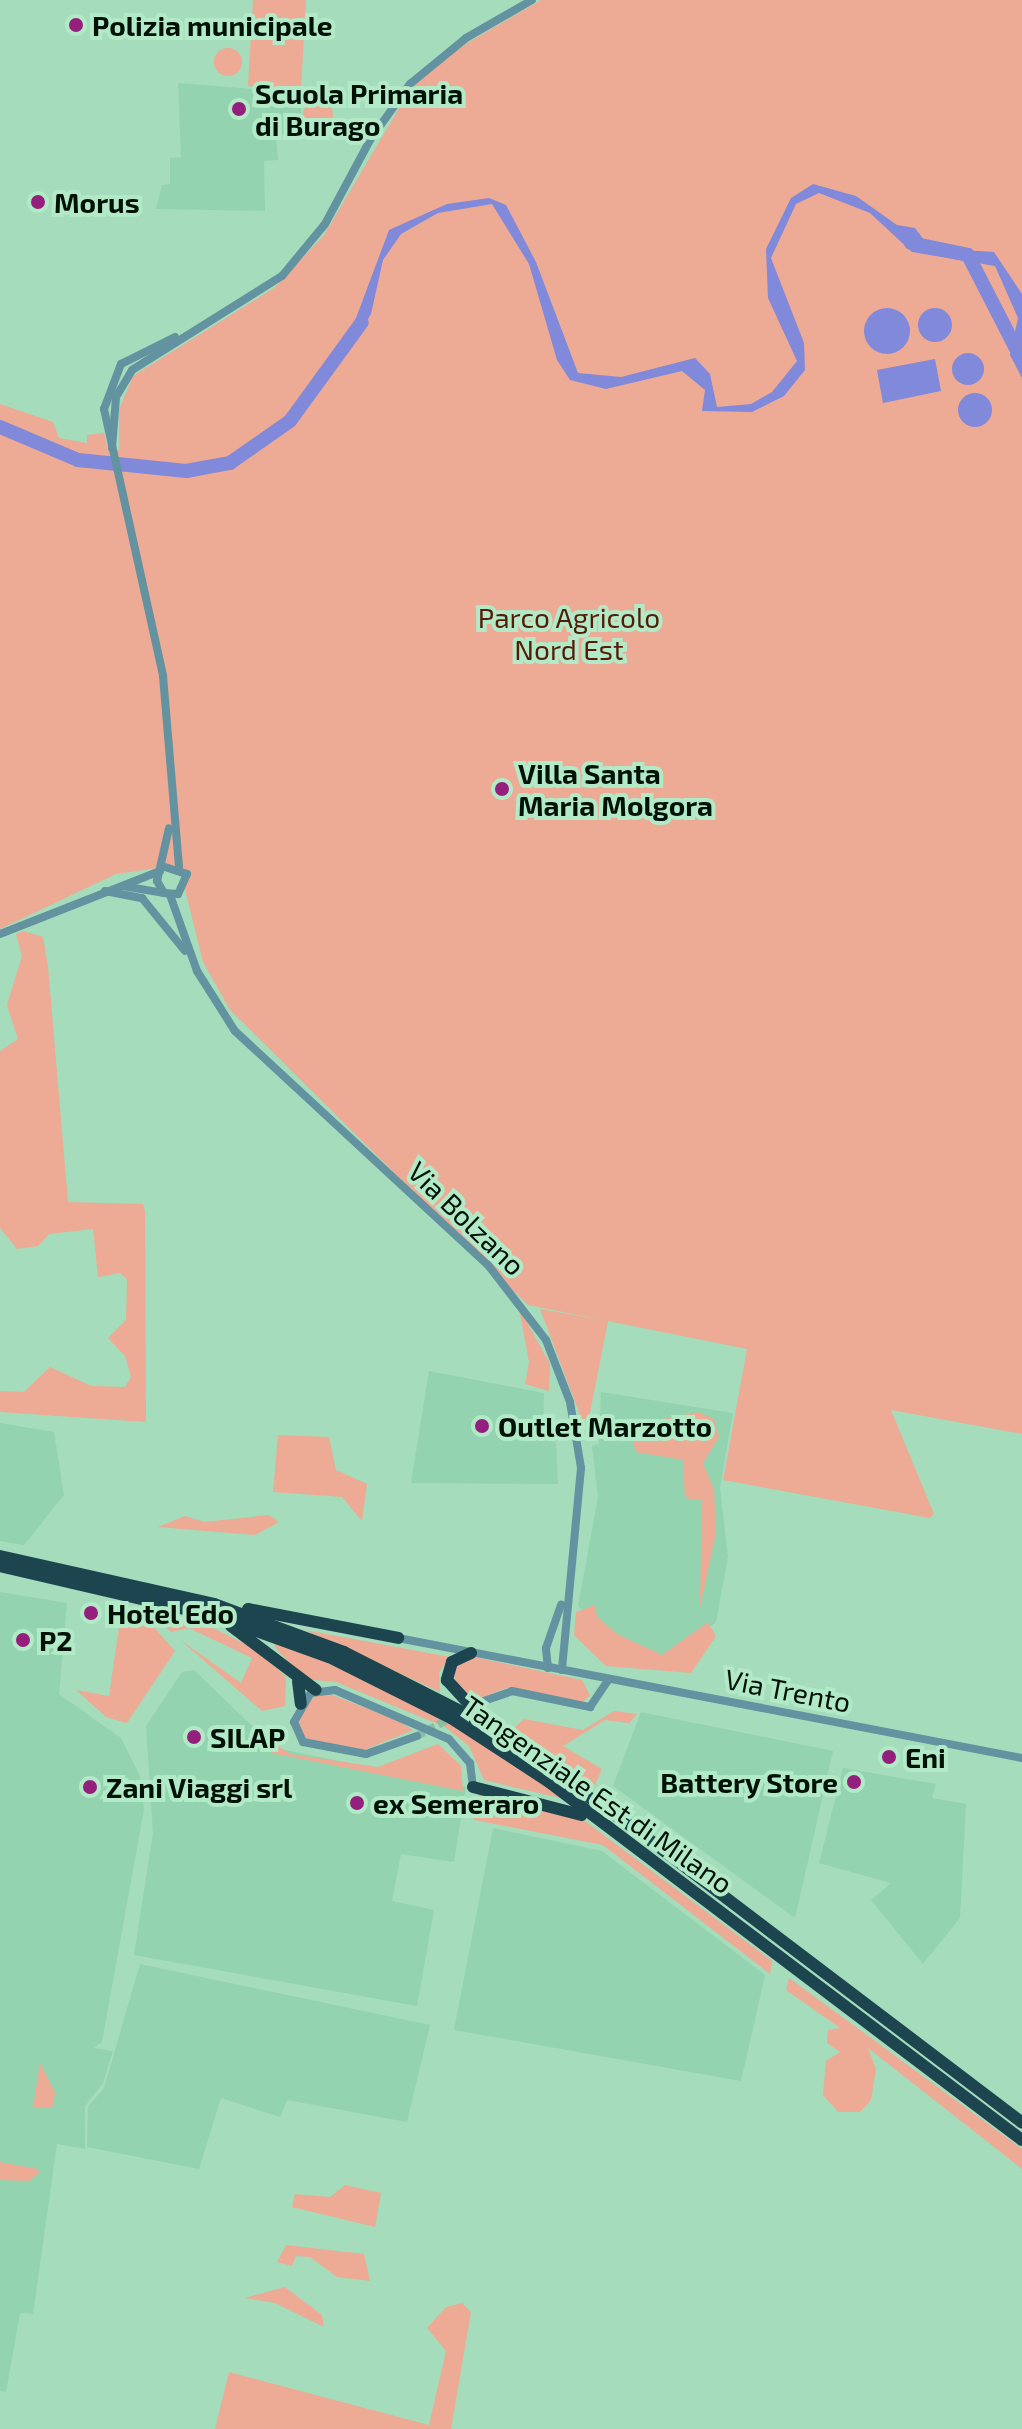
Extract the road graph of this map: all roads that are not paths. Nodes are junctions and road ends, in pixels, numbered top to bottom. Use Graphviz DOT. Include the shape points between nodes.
graph roads {
  1 [pos="532,0"];
  2 [pos="198,329"];
  3 [pos="132,370"];
  4 [pos="115,372"];
  5 [pos="116,397"];
  6 [pos="113,451"];
  7 [pos="170,747"];
  8 [pos="179,866"];
  9 [pos="163,869"];
  10 [pos="100,890"];
  11 [pos="181,893"];
  12 [pos="167,894"];
  13 [pos="0,934"];
  14 [pos="184,934"];
  15 [pos="194,964"];
  16 [pos="0,1556"];
  17 [pos="0,1566"];
  18 [pos="564,1597"];
  19 [pos="214,1610"];
  20 [pos="398,1638"];
  21 [pos="471,1653"];
  22 [pos="548,1668"];
  23 [pos="562,1670"];
  24 [pos="608,1680"];
  25 [pos="298,1681"];
  26 [pos="316,1690"];
  27 [pos="301,1704"];
  28 [pos="475,1704"];
  29 [pos="417,1736"];
  30 [pos="508,1739"];
  31 [pos="1022,1758"];
  32 [pos="473,1787"];
  33 [pos="658,1864"];
  34 [pos="1022,2123"];
  35 [pos="1022,2140"];
  1 -- 2 [label="street" via="466,38 410,84 304,254 245,305"];
  2 -- 3 [label="street"];
  2 -- 4 [label="street" via="134,354"];
  3 -- 4 [label="street"];
  3 -- 5 [label="street"];
  4 -- 5 [label="street"];
  4 -- 6 [label="street" via="104,409"];
  5 -- 6 [label="street"];
  6 -- 7 [label="street" via="163,676"];
  7 -- 8 [label="street"];
  7 -- 9 [label="street, Via Bolzano"];
  8 -- 9 [label="street"];
  8 -- 11 [label="street, Via Bolzano" via="188,878"];
  9 -- 10 [label="street"];
  9 -- 12 [label="street, Via Bolzano"];
  10 -- 12 [label="street"];
  10 -- 13 [label="street"];
  10 -- 15 [label="street" via="142,898"];
  11 -- 12 [label="street"];
  11 -- 14 [label="street, Via Bolzano"];
  12 -- 14 [label="street, Via Bolzano"];
  14 -- 15 [label="street, Via Bolzano"];
  15 -- 18 [label="street, Via Bolzano" via="246,1043 481,1258 536,1322 563,1380 578,1441 579,1514"];
  16 -- 19 [label="highway, Tangenziale Est di Milano"];
  17 -- 19 [label="highway, Tangenziale Est di Milano"];
  18 -- 22 [label="street" via="546,1648"];
  18 -- 23 [label="street"];
  19 -- 20 [label="highway"];
  19 -- 25 [label="highway" via="276,1656"];
  19 -- 30 [label="highway, Tangenziale Est di Milano" via="393,1675"];
  19 -- 33 [label="highway, Tangenziale Est di Milano" via="329,1657 439,1711"];
  20 -- 21 [label="street, Via Trento"];
  21 -- 22 [label="street, Via Trento"];
  21 -- 30 [label="highway" via="452,1662 449,1686"];
  22 -- 23 [label="street, Via Trento"];
  23 -- 24 [label="street, Via Trento"];
  24 -- 28 [label="street" via="590,1707 512,1691"];
  24 -- 31 [label="street, Via Trento"];
  25 -- 26 [label="highway"];
  25 -- 27 [label="highway"];
  26 -- 27 [label="street"];
  26 -- 32 [label="street" via="335,1690 449,1739 470,1763"];
  27 -- 29 [label="street" via="295,1732 311,1745 376,1754"];
  30 -- 34 [label="highway, Tangenziale Est di Milano"];
  32 -- 33 [label="highway" via="568,1808"];
  33 -- 35 [label="highway, Tangenziale Est di Milano"];
}
